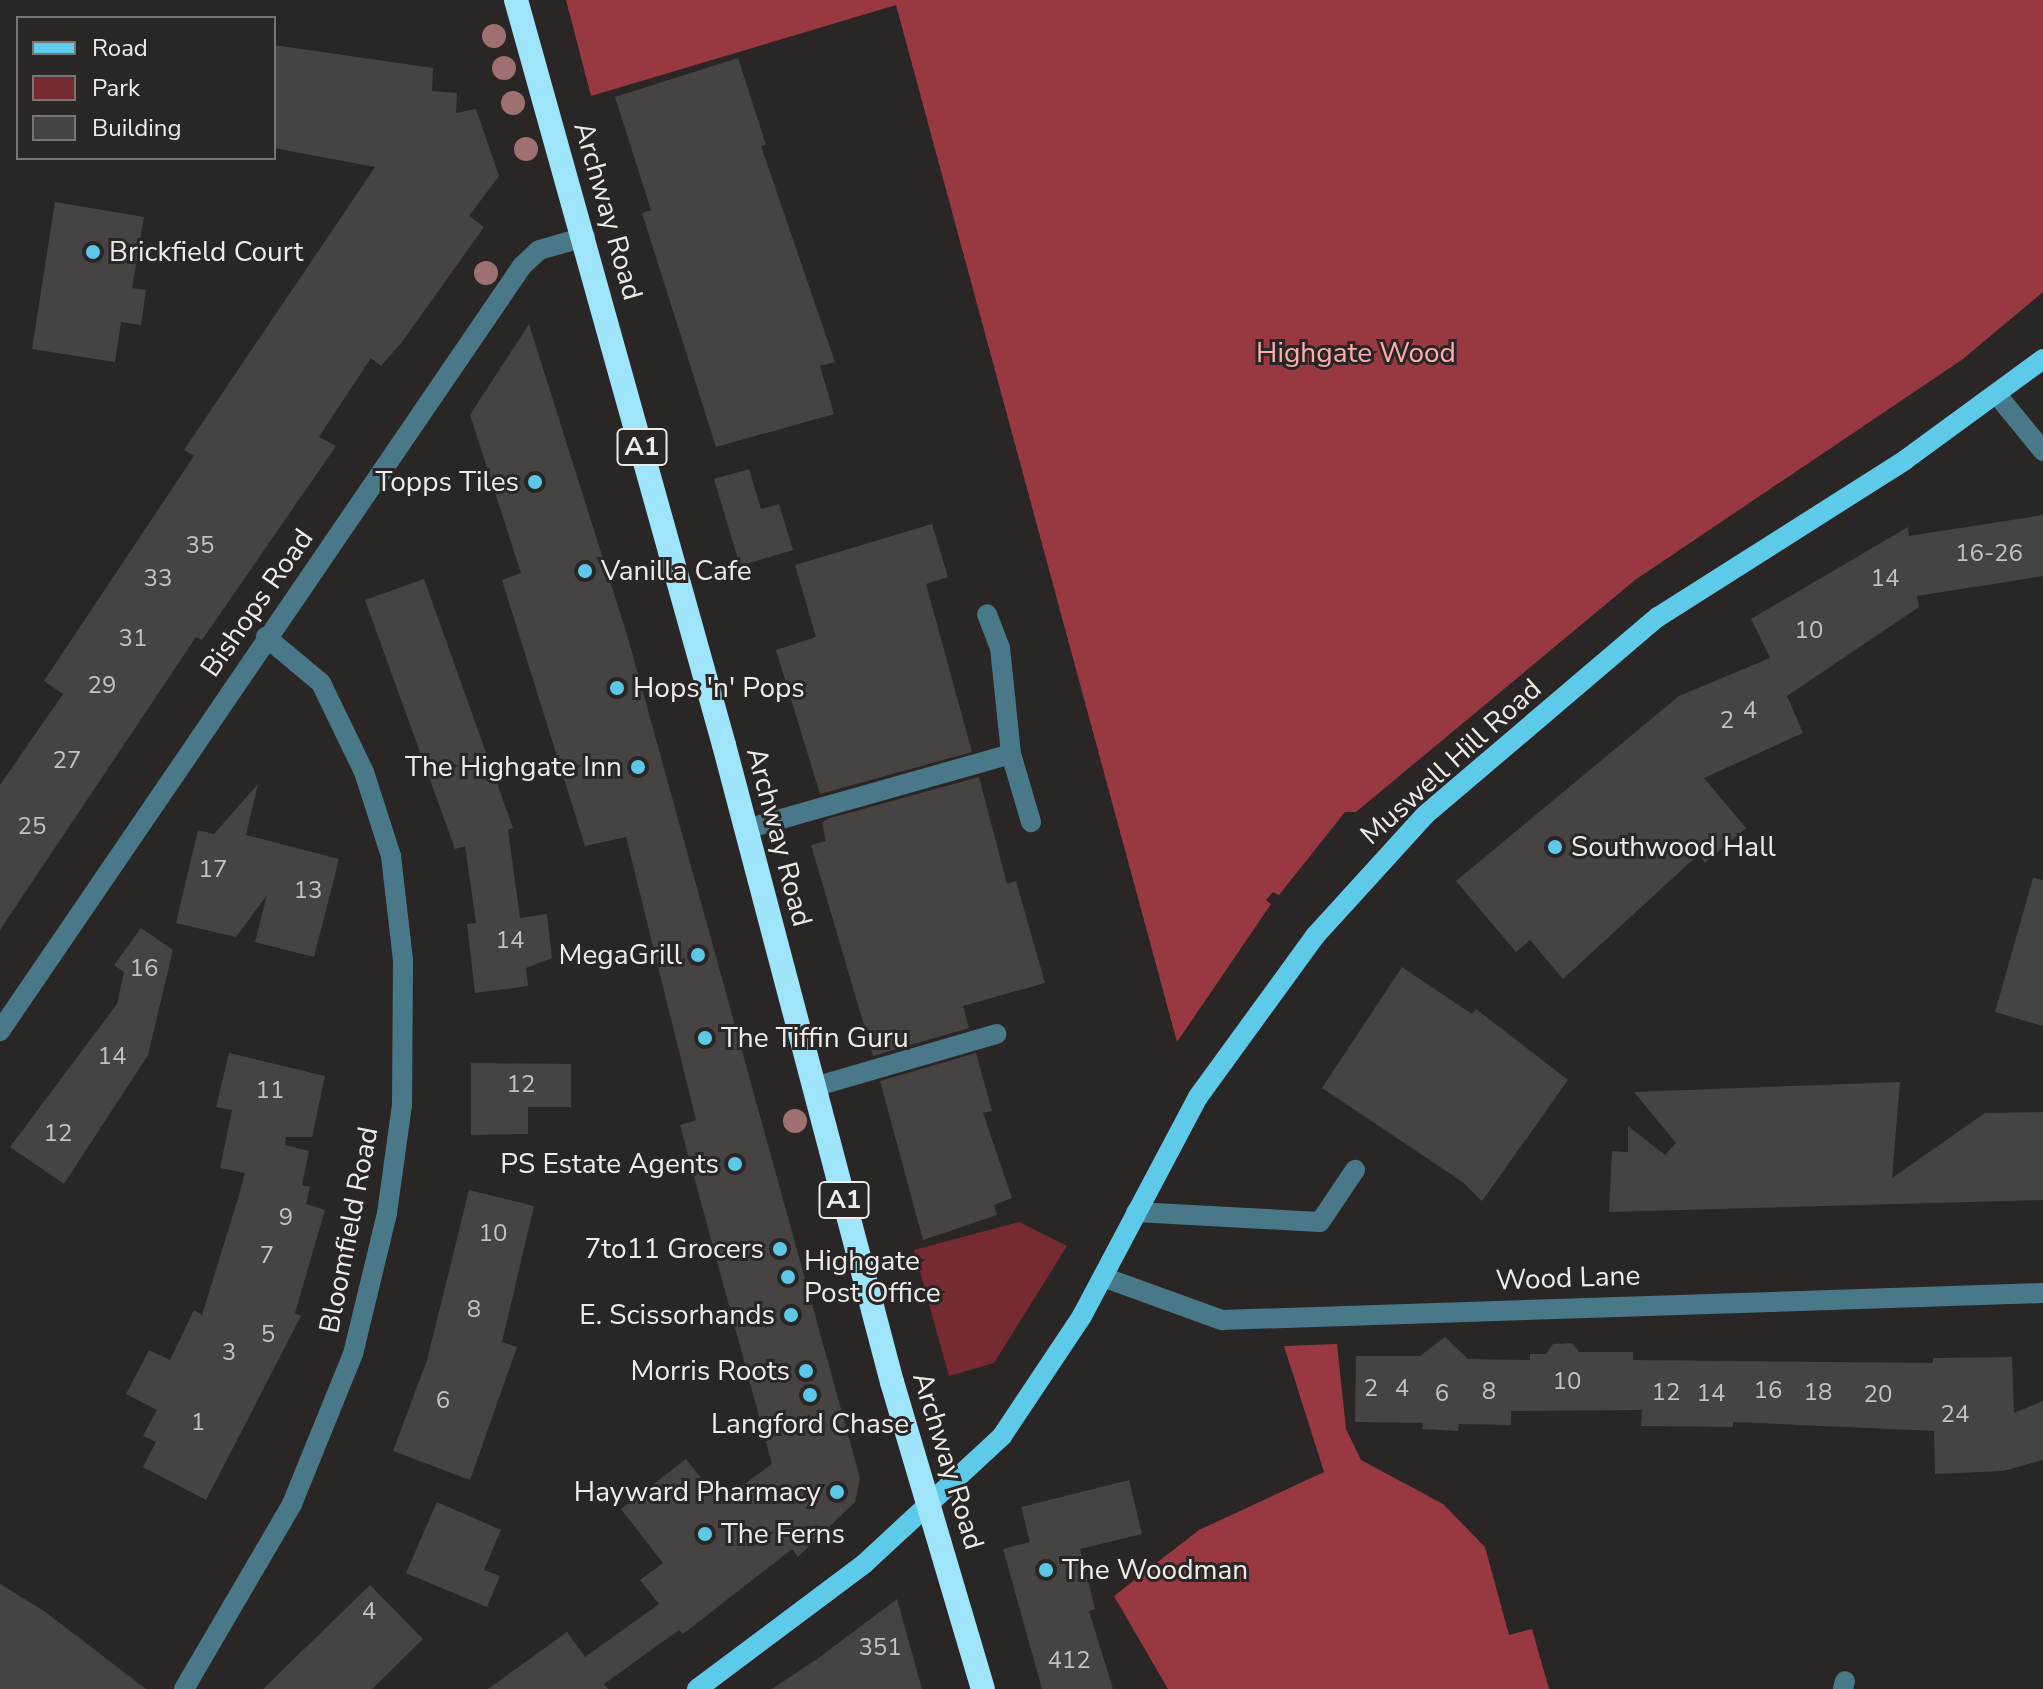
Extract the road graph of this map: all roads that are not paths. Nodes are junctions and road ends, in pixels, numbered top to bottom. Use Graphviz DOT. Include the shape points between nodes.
graph roads {
  1 [pos="516,0"];
  2 [pos="585,237"];
  3 [pos="2043,359"];
  4 [pos="1998,396"];
  5 [pos="2043,451"];
  6 [pos="987,614"];
  7 [pos="266,637"];
  8 [pos="1011,754"];
  9 [pos="1031,822"];
  10 [pos="746,829"];
  11 [pos="0,1031"];
  12 [pos="996,1034"];
  13 [pos="814,1087"];
  14 [pos="1355,1170"];
  15 [pos="1136,1212"];
  16 [pos="1103,1277"];
  17 [pos="2043,1293"];
  18 [pos="930,1503"];
  19 [pos="184,1689"];
  20 [pos="697,1689"];
  21 [pos="983,1689"];
  1 -- 2 [label="highway, Archway Road / A1"];
  2 -- 7 [label="street, Bishops Road" via="539,250 522,266"];
  2 -- 10 [label="highway, Archway Road / A1"];
  3 -- 4 [label="main road, Muswell Hill Road"];
  4 -- 5 [label="street"];
  4 -- 15 [label="main road, Muswell Hill Road" via="1658,617 1425,815 1315,936 1198,1097"];
  6 -- 8 [label="street" via="1000,648"];
  7 -- 11 [label="street, Bishops Road"];
  7 -- 19 [label="street, Bloomfield Road" via="321,683 364,772 391,856 403,960 402,1105 387,1213 353,1354 292,1504"];
  8 -- 9 [label="street"];
  8 -- 10 [label="street"];
  10 -- 13 [label="highway, Archway Road / A1"];
  12 -- 13 [label="street"];
  13 -- 18 [label="highway, Archway Road / A1"];
  14 -- 15 [label="street" via="1320,1222"];
  15 -- 16 [label="main road, Muswell Hill Road"];
  16 -- 17 [label="street, Wood Lane" via="1222,1320"];
  16 -- 18 [label="main road, Muswell Hill Road" via="1002,1436"];
  18 -- 20 [label="main road, Muswell Hill Road" via="864,1564"];
  18 -- 21 [label="highway, Archway Road / A1"];
}
